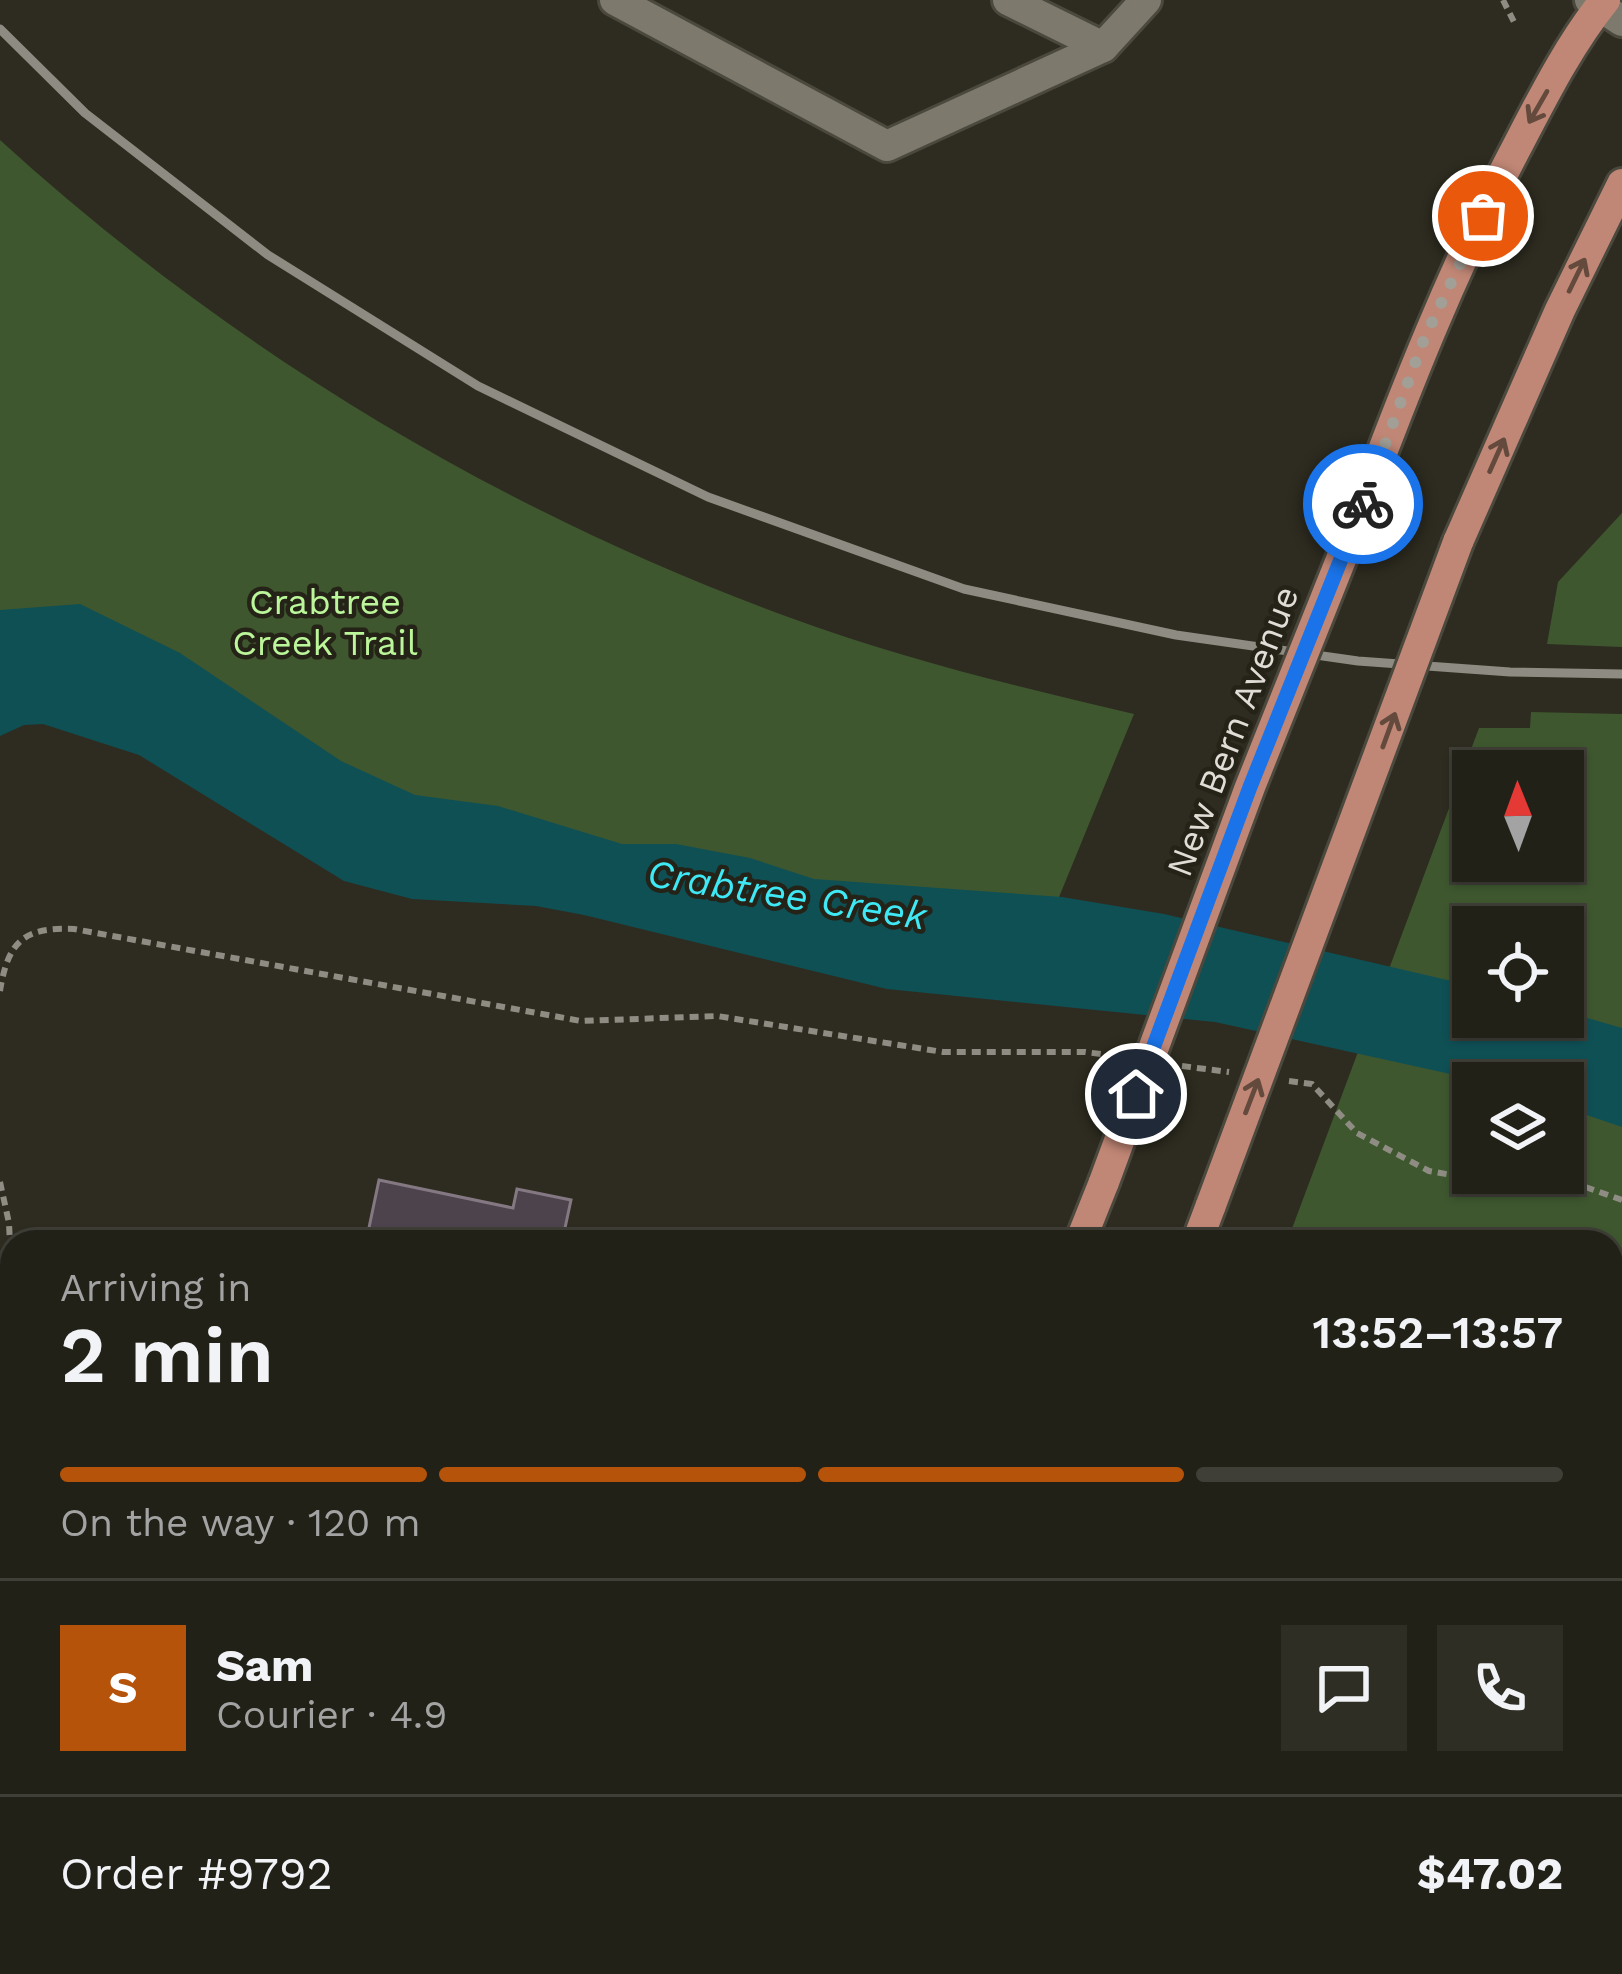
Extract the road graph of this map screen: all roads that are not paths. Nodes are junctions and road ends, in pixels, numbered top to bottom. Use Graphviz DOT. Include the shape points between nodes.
graph roads {
  1 [pos="615,0"];
  2 [pos="1008,0"];
  3 [pos="1146,0"];
  4 [pos="1604,7"];
  5 [pos="1102,47"];
  6 [pos="1622,184"];
  7 [pos="1084,1230"];
  8 [pos="1202,1230"];
  1 -- 5 [label="street" via="886,146"];
  2 -- 5 [label="street"];
  3 -- 5 [label="street"];
  4 -- 7 [label="main road, New Bern Avenue, one-way, bridge" via="1534,114 1424,339"];
  8 -- 6 [label="main road, one-way, bridge" via="1458,542"];
}
